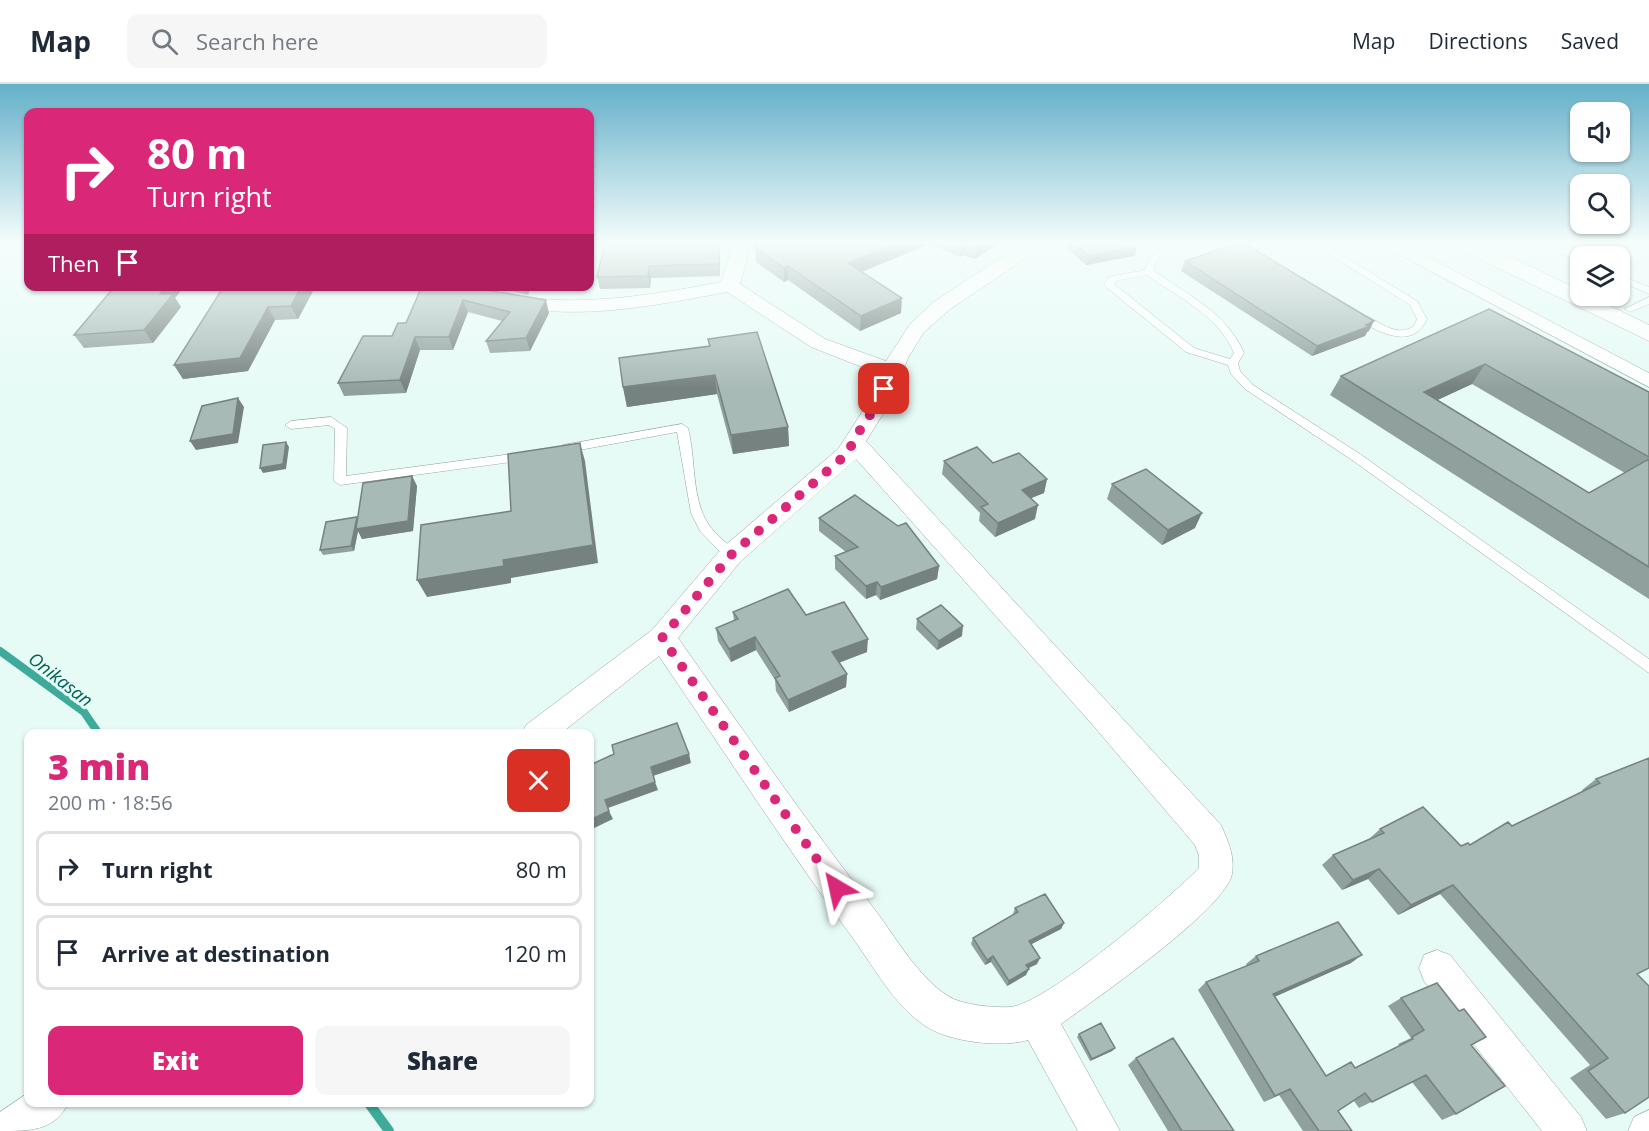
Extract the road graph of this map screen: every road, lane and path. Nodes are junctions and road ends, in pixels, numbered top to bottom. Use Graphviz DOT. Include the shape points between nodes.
graph roads {
  1 [pos="501,291"];
  2 [pos="703,291"];
  3 [pos="738,291"];
  4 [pos="968,291"];
  5 [pos="1116,291"];
  6 [pos="1179,291"];
  7 [pos="1394,291"];
  8 [pos="1478,291"];
  9 [pos="1562,291"];
  10 [pos="533,295"];
  11 [pos="1342,308"];
  12 [pos="1649,334"];
  13 [pos="1233,363"];
  14 [pos="890,370"];
  15 [pos="1649,381"];
  16 [pos="291,425"];
  17 [pos="853,441"];
  18 [pos="731,555"];
  19 [pos="662,638"];
  20 [pos="1649,667"];
  21 [pos="544,729"];
  22 [pos="1437,968"];
  23 [pos="1037,1019"];
  24 [pos="42,1107"];
  25 [pos="8,1131"];
  26 [pos="1100,1131"];
  27 [pos="1566,1131"];
  1 -- 10 [label="street"];
  2 -- 10 [label="street" via="574,305"];
  3 -- 14 [label="street" via="818,343"];
  4 -- 14 [label="street" via="924,320"];
  5 -- 13 [label="lane" via="1190,350"];
  6 -- 13 [label="lane" via="1196,302 1236,342 1239,354"];
  7 -- 11 [label="lane" via="1414,303 1421,314 1421,322 1407,332 1389,333"];
  8 -- 15 [label="street"];
  9 -- 12 [label="main road"];
  13 -- 20 [label="lane" via="1235,372 1249,387 1356,457"];
  14 -- 17 [label="street" via="877,407"];
  16 -- 18 [label="lane" via="331,421 341,428 340,481 543,453 682,428 688,446 694,504 703,526"];
  17 -- 18 [label="street" via="848,453"];
  17 -- 23 [label="street" via="1209,836 1216,856 1215,875 1183,909"];
  18 -- 19 [label="street"];
  19 -- 21 [label="street"];
  19 -- 23 [label="street" via="824,871 913,990 940,1014 985,1025 1012,1026"];
  22 -- 27 [label="street"];
  23 -- 26 [label="street"];
  24 -- 25 [label="street"];
}
